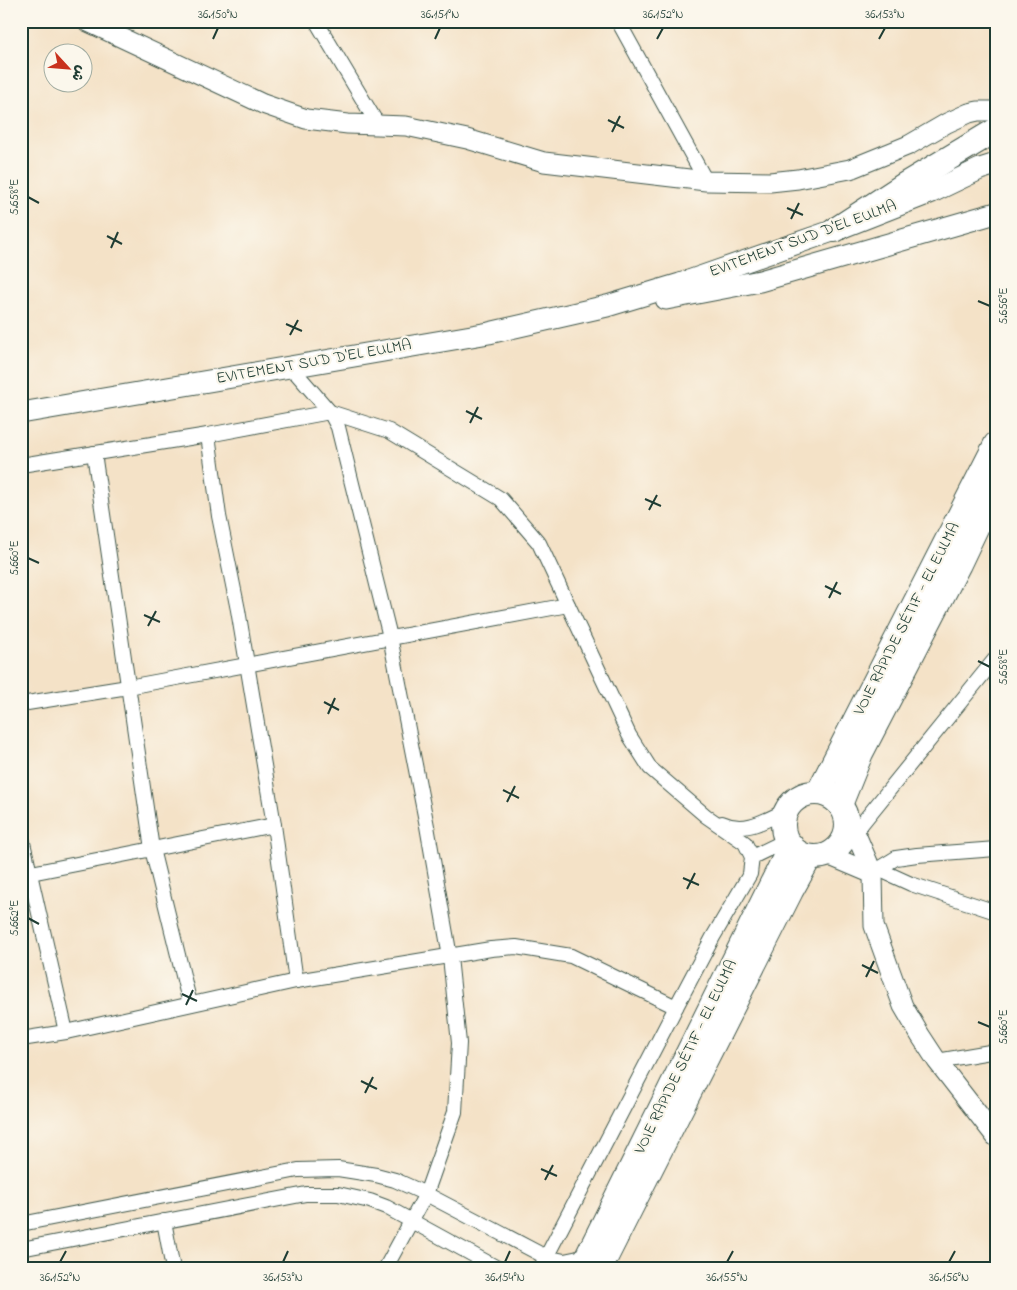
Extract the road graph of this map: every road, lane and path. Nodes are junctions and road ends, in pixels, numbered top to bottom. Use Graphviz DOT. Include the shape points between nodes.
graph roads {
  1 [pos="86,21"];
  2 [pos="316,21"];
  3 [pos="618,21"];
  4 [pos="996,110"];
  5 [pos="378,125"];
  6 [pos="996,130"];
  7 [pos="996,164"];
  8 [pos="706,180"];
  9 [pos="996,214"];
  10 [pos="835,230"];
  11 [pos="607,306"];
  12 [pos="290,366"];
  13 [pos="330,412"];
  14 [pos="21,413"];
  15 [pos="208,435"];
  16 [pos="996,444"];
  17 [pos="94,453"];
  18 [pos="21,465"];
  19 [pos="996,486"];
  20 [pos="568,605"];
  21 [pos="390,637"];
  22 [pos="996,658"];
  23 [pos="247,665"];
  24 [pos="128,687"];
  25 [pos="21,704"];
  26 [pos="818,792"];
  27 [pos="787,810"];
  28 [pos="706,816"];
  29 [pos="847,817"];
  30 [pos="274,826"];
  31 [pos="21,834"];
  32 [pos="996,848"];
  33 [pos="152,849"];
  34 [pos="804,849"];
  35 [pos="752,857"];
  36 [pos="876,872"];
  37 [pos="26,874"];
  38 [pos="996,912"];
  39 [pos="450,957"];
  40 [pos="296,981"];
  41 [pos="190,1004"];
  42 [pos="676,1007"];
  43 [pos="66,1032"];
  44 [pos="21,1039"];
  45 [pos="996,1051"];
  46 [pos="937,1061"];
  47 [pos="989,1120"];
  48 [pos="996,1137"];
  49 [pos="426,1194"];
  50 [pos="164,1221"];
  51 [pos="412,1221"];
  52 [pos="21,1224"];
  53 [pos="21,1250"];
  54 [pos="543,1263"];
  55 [pos="590,1265"];
  56 [pos="173,1269"];
  57 [pos="385,1269"];
  58 [pos="499,1269"];
  1 -- 5 [label="street" via="272,107 306,119"];
  2 -- 5 [label="street"];
  3 -- 8 [label="street"];
  4 -- 8 [label="street" via="969,113 909,145 841,171 770,182"];
  5 -- 8 [label="street" via="406,126 467,138 544,162"];
  6 -- 10 [label="highway"];
  7 -- 10 [label="main road, EVITEMENT SUD D'EL EULMA"];
  9 -- 11 [label="main road, EVITEMENT SUD D'EL EULMA" via="760,281 684,296"];
  10 -- 11 [label="main road, EVITEMENT SUD D'EL EULMA"];
  11 -- 12 [label="main road, EVITEMENT SUD D'EL EULMA" via="489,333"];
  12 -- 13 [label="street"];
  12 -- 14 [label="main road, EVITEMENT SUD D'EL EULMA"];
  13 -- 15 [label="street"];
  13 -- 20 [label="street" via="389,430 501,499 539,543"];
  13 -- 21 [label="street" via="348,460"];
  15 -- 17 [label="street"];
  15 -- 23 [label="street" via="219,516"];
  16 -- 26 [label="highway, VOIE RAPIDE SÉTIF - EL EULMA"];
  17 -- 18 [label="street"];
  17 -- 24 [label="street"];
  19 -- 29 [label="highway, VOIE RAPIDE SÉTIF - EL EULMA" via="861,753"];
  20 -- 21 [label="street"];
  20 -- 28 [label="street" via="629,735 650,768"];
  21 -- 23 [label="street"];
  21 -- 39 [label="street"];
  22 -- 29 [label="street"];
  23 -- 24 [label="street"];
  23 -- 30 [label="street"];
  24 -- 25 [label="street"];
  24 -- 33 [label="street"];
  26 -- 27 [label="highway" via="802,796"];
  26 -- 29 [label="highway" via="832,798"];
  27 -- 28 [label="street" via="753,826 732,828"];
  27 -- 34 [label="highway" via="784,830"];
  28 -- 35 [label="street" via="745,843"];
  29 -- 34 [label="highway" via="844,838 838,848"];
  29 -- 36 [label="street"];
  30 -- 33 [label="street"];
  30 -- 40 [label="street"];
  31 -- 37 [label="street"];
  32 -- 36 [label="street" via="896,858"];
  33 -- 37 [label="street"];
  33 -- 41 [label="street"];
  34 -- 35 [label="street"];
  34 -- 36 [label="street"];
  34 -- 55 [label="highway, VOIE RAPIDE SÉTIF - EL EULMA"];
  35 -- 42 [label="street" via="750,874 712,937"];
  36 -- 38 [label="street"];
  36 -- 46 [label="street" via="874,926 903,1006"];
  37 -- 43 [label="street"];
  39 -- 40 [label="street"];
  39 -- 42 [label="street" via="516,947 571,956"];
  39 -- 49 [label="street" via="459,1044 455,1112"];
  40 -- 41 [label="street"];
  41 -- 43 [label="street"];
  42 -- 54 [label="street"];
  43 -- 44 [label="street"];
  45 -- 46 [label="street"];
  46 -- 47 [label="street"];
  47 -- 48 [label="street"];
  49 -- 51 [label="street"];
  49 -- 52 [label="street" via="376,1175 318,1168"];
  49 -- 54 [label="street"];
  50 -- 51 [label="street" via="322,1193 370,1201"];
  50 -- 53 [label="street"];
  50 -- 56 [label="street"];
  51 -- 57 [label="street"];
  51 -- 58 [label="street"];
  54 -- 55 [label="street" via="564,1261"];
}
